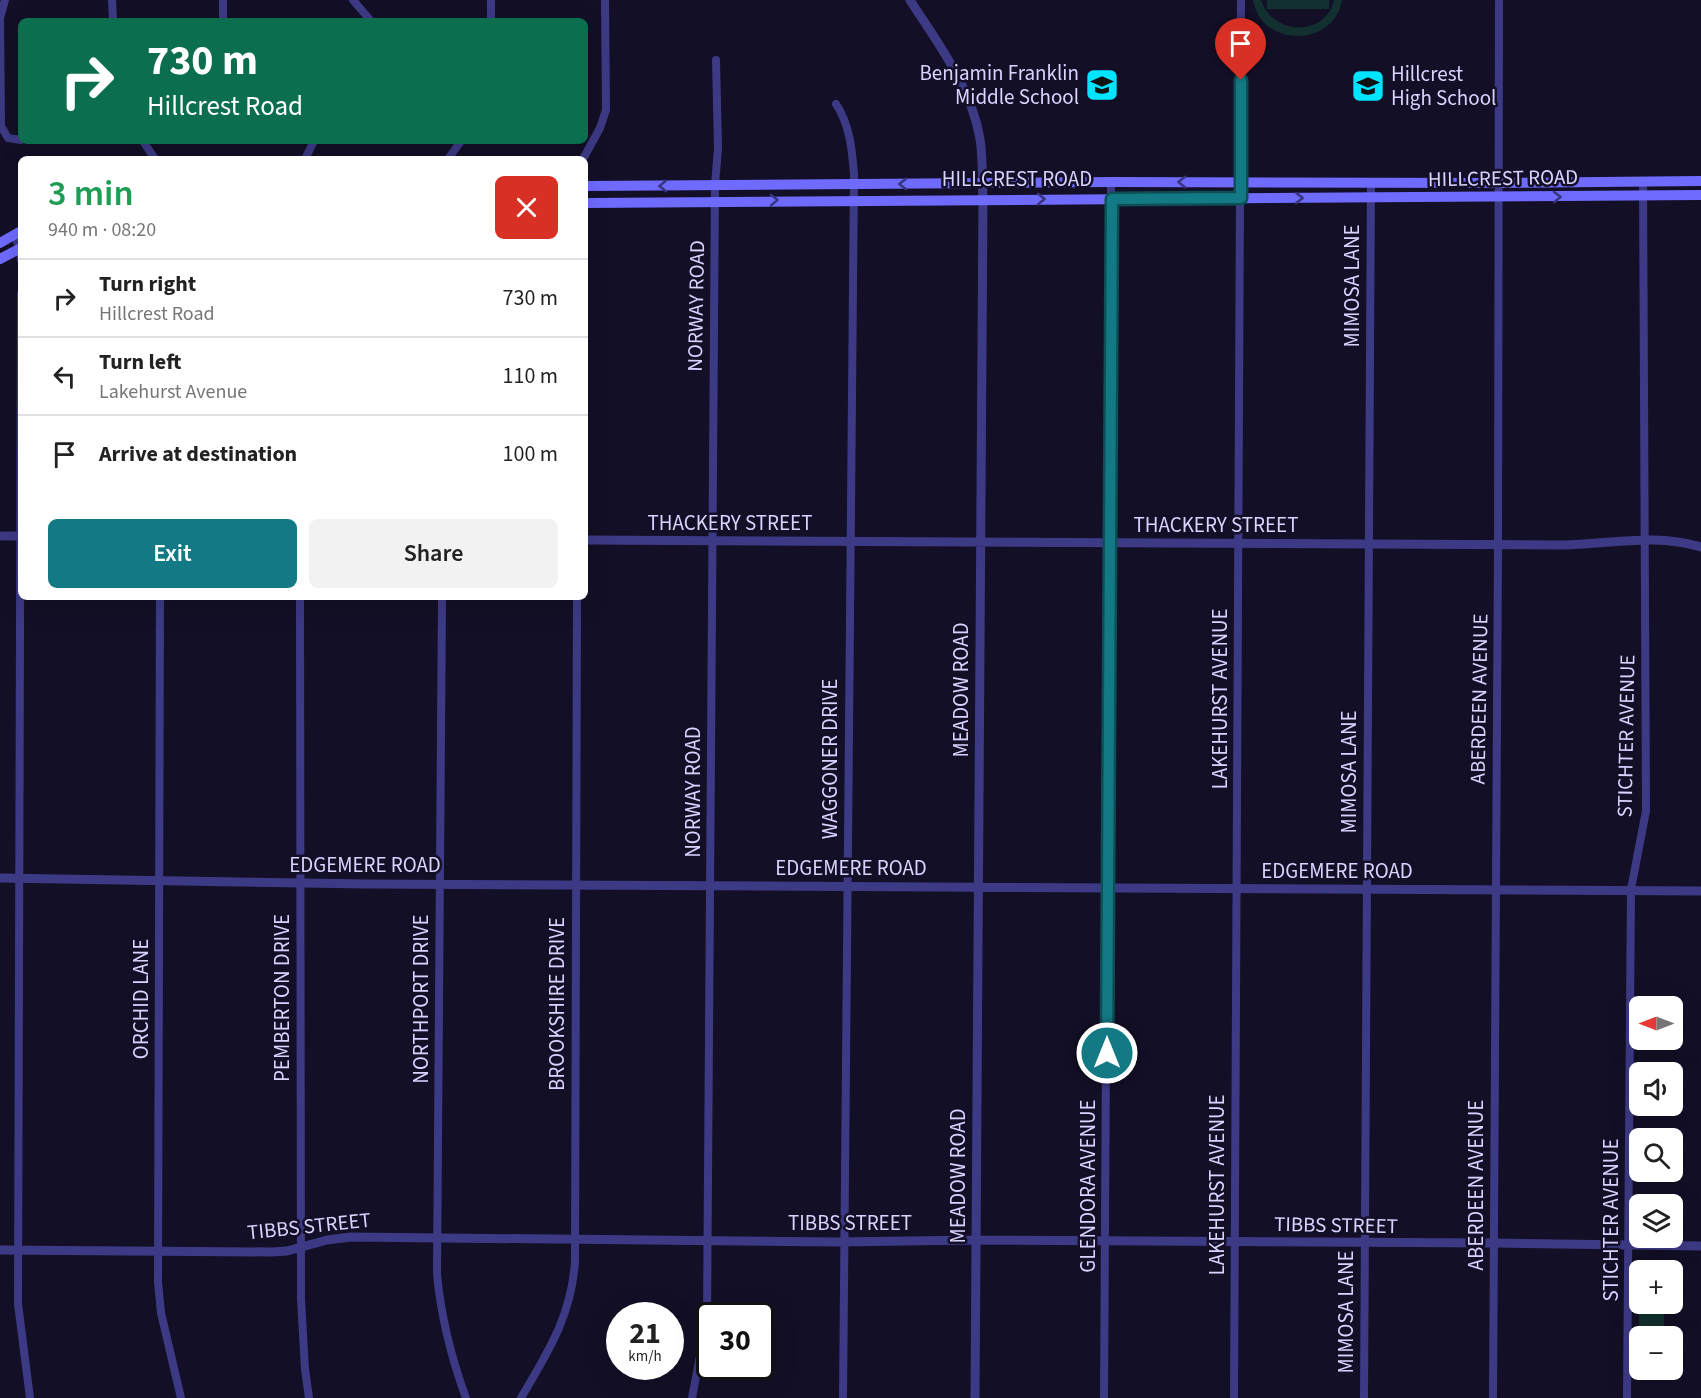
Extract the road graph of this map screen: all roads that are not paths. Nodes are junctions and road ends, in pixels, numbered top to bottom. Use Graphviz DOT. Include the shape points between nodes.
graph roads {
  1 [pos="5,0"];
  2 [pos="112,0"];
  3 [pos="223,0"];
  4 [pos="353,0"];
  5 [pos="490,0"];
  6 [pos="605,0"];
  7 [pos="910,0"];
  8 [pos="1241,0"];
  9 [pos="1499,0"];
  10 [pos="113,18"];
  11 [pos="223,18"];
  12 [pos="368,18"];
  13 [pos="491,18"];
  14 [pos="716,60"];
  15 [pos="836,104"];
  16 [pos="18,140"];
  17 [pos="585,156"];
  18 [pos="1643,181"];
  19 [pos="1701,181"];
  20 [pos="1111,182"];
  21 [pos="1241,182"];
  22 [pos="1371,182"];
  23 [pos="982,183"];
  24 [pos="1499,183"];
  25 [pos="716,185"];
  26 [pos="588,186"];
  27 [pos="854,192"];
  28 [pos="1701,195"];
  29 [pos="1643,196"];
  30 [pos="983,198"];
  31 [pos="1241,198"];
  32 [pos="1499,198"];
  33 [pos="1112,199"];
  34 [pos="1371,199"];
  35 [pos="716,201"];
  36 [pos="588,203"];
  37 [pos="17,233"];
  38 [pos="0,243"];
  39 [pos="18,253"];
  40 [pos="0,259"];
  41 [pos="0,536"];
  42 [pos="18,536"];
  43 [pos="1645,539"];
  44 [pos="588,540"];
  45 [pos="712,541"];
  46 [pos="850,541"];
  47 [pos="980,542"];
  48 [pos="1110,543"];
  49 [pos="1239,543"];
  50 [pos="1369,544"];
  51 [pos="1498,545"];
  52 [pos="1701,547"];
  53 [pos="20,600"];
  54 [pos="160,600"];
  55 [pos="300,600"];
  56 [pos="442,600"];
  57 [pos="577,600"];
  58 [pos="0,878"];
  59 [pos="20,878"];
  60 [pos="159,881"];
  61 [pos="300,883"];
  62 [pos="440,884"];
  63 [pos="575,884"];
  64 [pos="710,885"];
  65 [pos="848,886"];
  66 [pos="978,887"];
  67 [pos="1107,889"];
  68 [pos="1237,889"];
  69 [pos="1366,889"];
  70 [pos="1495,889"];
  71 [pos="1631,890"];
  72 [pos="1701,891"];
  73 [pos="1629,1194"];
  74 [pos="438,1238"];
  75 [pos="575,1239"];
  76 [pos="707,1240"];
  77 [pos="976,1240"];
  78 [pos="844,1241"];
  79 [pos="1106,1241"];
  80 [pos="1235,1242"];
  81 [pos="1494,1243"];
  82 [pos="1365,1244"];
  83 [pos="301,1245"];
  84 [pos="1629,1245"];
  85 [pos="1683,1246"];
  86 [pos="1701,1246"];
  87 [pos="0,1250"];
  88 [pos="19,1250"];
  89 [pos="159,1251"];
  90 [pos="30,1398"];
  91 [pos="181,1398"];
  92 [pos="309,1398"];
  93 [pos="466,1398"];
  94 [pos="520,1398"];
  95 [pos="692,1398"];
  96 [pos="843,1398"];
  97 [pos="975,1398"];
  98 [pos="1104,1398"];
  99 [pos="1234,1398"];
  100 [pos="1364,1398"];
  101 [pos="1493,1398"];
  102 [pos="1628,1398"];
  1 -- 16 [label="street" via="0,18 2,126 8,138"];
  2 -- 10 [label="street"];
  3 -- 11 [label="street"];
  4 -- 12 [label="street"];
  5 -- 13 [label="street"];
  6 -- 17 [label="street" via="606,110"];
  7 -- 23 [label="street, MEADOW ROAD" via="959,77 968,99 981,147"];
  8 -- 21 [label="street, LAKEHURST AVENUE"];
  9 -- 24 [label="street, ABERDEEN AVENUE"];
  14 -- 25 [label="street, NORWAY ROAD"];
  15 -- 27 [label="street, WAGGONER DRIVE" via="852,144"];
  18 -- 19 [label="main road, HILLCREST ROAD"];
  18 -- 24 [label="main road, HILLCREST ROAD"];
  18 -- 29 [label="street, STICHTER AVENUE"];
  21 -- 20 [label="main road, HILLCREST ROAD, one-way"];
  20 -- 23 [label="main road, HILLCREST ROAD"];
  20 -- 33 [label="street, GLENDORA AVENUE"];
  21 -- 22 [label="main road, HILLCREST ROAD"];
  21 -- 31 [label="street, LAKEHURST AVENUE"];
  22 -- 24 [label="main road, HILLCREST ROAD"];
  22 -- 34 [label="street, MIMOSA LANE"];
  23 -- 27 [label="main road, HILLCREST ROAD, one-way"];
  23 -- 30 [label="street, MEADOW ROAD"];
  24 -- 32 [label="street, ABERDEEN AVENUE"];
  25 -- 26 [label="main road, HILLCREST ROAD, one-way"];
  25 -- 27 [label="main road, HILLCREST ROAD"];
  25 -- 35 [label="street, NORWAY ROAD"];
  27 -- 30 [label="main road, HILLCREST ROAD"];
  35 -- 27 [label="main road, HILLCREST ROAD, one-way"];
  27 -- 46 [label="street, WAGGONER DRIVE"];
  28 -- 29 [label="main road, HILLCREST ROAD"];
  32 -- 29 [label="main road, HILLCREST ROAD, one-way"];
  29 -- 43 [label="street, STICHTER AVENUE"];
  30 -- 33 [label="main road, HILLCREST ROAD, one-way"];
  30 -- 47 [label="street, MEADOW ROAD"];
  31 -- 33 [label="main road, HILLCREST ROAD"];
  31 -- 34 [label="main road, HILLCREST ROAD, one-way"];
  31 -- 49 [label="street, LAKEHURST AVENUE"];
  32 -- 34 [label="main road, HILLCREST ROAD"];
  32 -- 51 [label="street, ABERDEEN AVENUE"];
  33 -- 48 [label="street, GLENDORA AVENUE"];
  34 -- 50 [label="street, MIMOSA LANE"];
  35 -- 36 [label="main road, HILLCREST ROAD"];
  35 -- 45 [label="street, NORWAY ROAD"];
  37 -- 38 [label="main road"];
  39 -- 40 [label="main road"];
  41 -- 42 [label="street"];
  43 -- 51 [label="street, THACKERY STREET" via="1586,545"];
  43 -- 52 [label="street, THACKERY STREET" via="1672,539"];
  43 -- 71 [label="street, STICHTER AVENUE" via="1646,810"];
  44 -- 45 [label="street, THACKERY STREET"];
  45 -- 46 [label="street, THACKERY STREET"];
  45 -- 64 [label="street, NORWAY ROAD"];
  46 -- 47 [label="street, THACKERY STREET"];
  46 -- 65 [label="street, WAGGONER DRIVE"];
  47 -- 48 [label="street, THACKERY STREET"];
  47 -- 66 [label="street, MEADOW ROAD"];
  48 -- 49 [label="street, THACKERY STREET"];
  48 -- 67 [label="street, GLENDORA AVENUE"];
  49 -- 50 [label="street, THACKERY STREET"];
  49 -- 68 [label="street, LAKEHURST AVENUE"];
  50 -- 51 [label="street, THACKERY STREET"];
  50 -- 69 [label="street, MIMOSA LANE"];
  51 -- 70 [label="street, ABERDEEN AVENUE"];
  53 -- 59 [label="street"];
  54 -- 60 [label="street, ORCHID LANE"];
  55 -- 61 [label="street, PEMBERTON DRIVE"];
  56 -- 62 [label="street, NORTHPORT DRIVE"];
  57 -- 63 [label="street, BROOKSHIRE DRIVE"];
  58 -- 59 [label="street, EDGEMERE ROAD"];
  59 -- 60 [label="street, EDGEMERE ROAD"];
  59 -- 88 [label="street"];
  60 -- 61 [label="street, EDGEMERE ROAD"];
  60 -- 89 [label="street, ORCHID LANE"];
  61 -- 62 [label="street, EDGEMERE ROAD"];
  61 -- 83 [label="street, PEMBERTON DRIVE"];
  62 -- 63 [label="street, EDGEMERE ROAD"];
  62 -- 74 [label="street, NORTHPORT DRIVE"];
  63 -- 64 [label="street, EDGEMERE ROAD"];
  63 -- 75 [label="street, BROOKSHIRE DRIVE"];
  64 -- 65 [label="street, EDGEMERE ROAD"];
  64 -- 76 [label="street, NORWAY ROAD"];
  65 -- 66 [label="street, EDGEMERE ROAD"];
  65 -- 78 [label="street, WAGGONER DRIVE"];
  66 -- 67 [label="street, EDGEMERE ROAD"];
  66 -- 77 [label="street, MEADOW ROAD"];
  67 -- 68 [label="street, EDGEMERE ROAD"];
  67 -- 79 [label="street, GLENDORA AVENUE"];
  68 -- 69 [label="street, EDGEMERE ROAD"];
  68 -- 80 [label="street, LAKEHURST AVENUE"];
  69 -- 70 [label="street, EDGEMERE ROAD"];
  69 -- 82 [label="street, MIMOSA LANE"];
  70 -- 71 [label="street, EDGEMERE ROAD"];
  70 -- 81 [label="street, ABERDEEN AVENUE"];
  71 -- 72 [label="street, EDGEMERE ROAD"];
  71 -- 73 [label="street, STICHTER AVENUE"];
  74 -- 75 [label="street, TIBBS STREET"];
  74 -- 83 [label="street, TIBBS STREET" via="351,1237"];
  74 -- 93 [label="street, NORTHPORT DRIVE" via="441,1309"];
  75 -- 76 [label="street, TIBBS STREET"];
  75 -- 94 [label="street, BROOKSHIRE DRIVE" via="570,1299 551,1348"];
  76 -- 78 [label="street, TIBBS STREET"];
  76 -- 95 [label="street, NORWAY ROAD" via="707,1319"];
  77 -- 78 [label="street, TIBBS STREET"];
  77 -- 79 [label="street, TIBBS STREET"];
  77 -- 97 [label="street, MEADOW ROAD"];
  78 -- 96 [label="street, WAGGONER DRIVE"];
  79 -- 80 [label="street, TIBBS STREET"];
  79 -- 98 [label="street, GLENDORA AVENUE"];
  80 -- 82 [label="street, TIBBS STREET"];
  80 -- 99 [label="street, LAKEHURST AVENUE"];
  81 -- 82 [label="street, TIBBS STREET"];
  81 -- 84 [label="street, TIBBS STREET"];
  81 -- 101 [label="street, ABERDEEN AVENUE"];
  82 -- 100 [label="street, MIMOSA LANE"];
  83 -- 89 [label="street, TIBBS STREET" via="272,1252"];
  83 -- 92 [label="street, PEMBERTON DRIVE"];
  84 -- 102 [label="street, STICHTER AVENUE"];
  85 -- 86 [label="street, TIBBS STREET"];
  87 -- 88 [label="street, TIBBS STREET"];
  88 -- 89 [label="street, TIBBS STREET"];
  88 -- 90 [label="street" via="19,1324"];
  89 -- 91 [label="street, ORCHID LANE" via="160,1313"];
}
